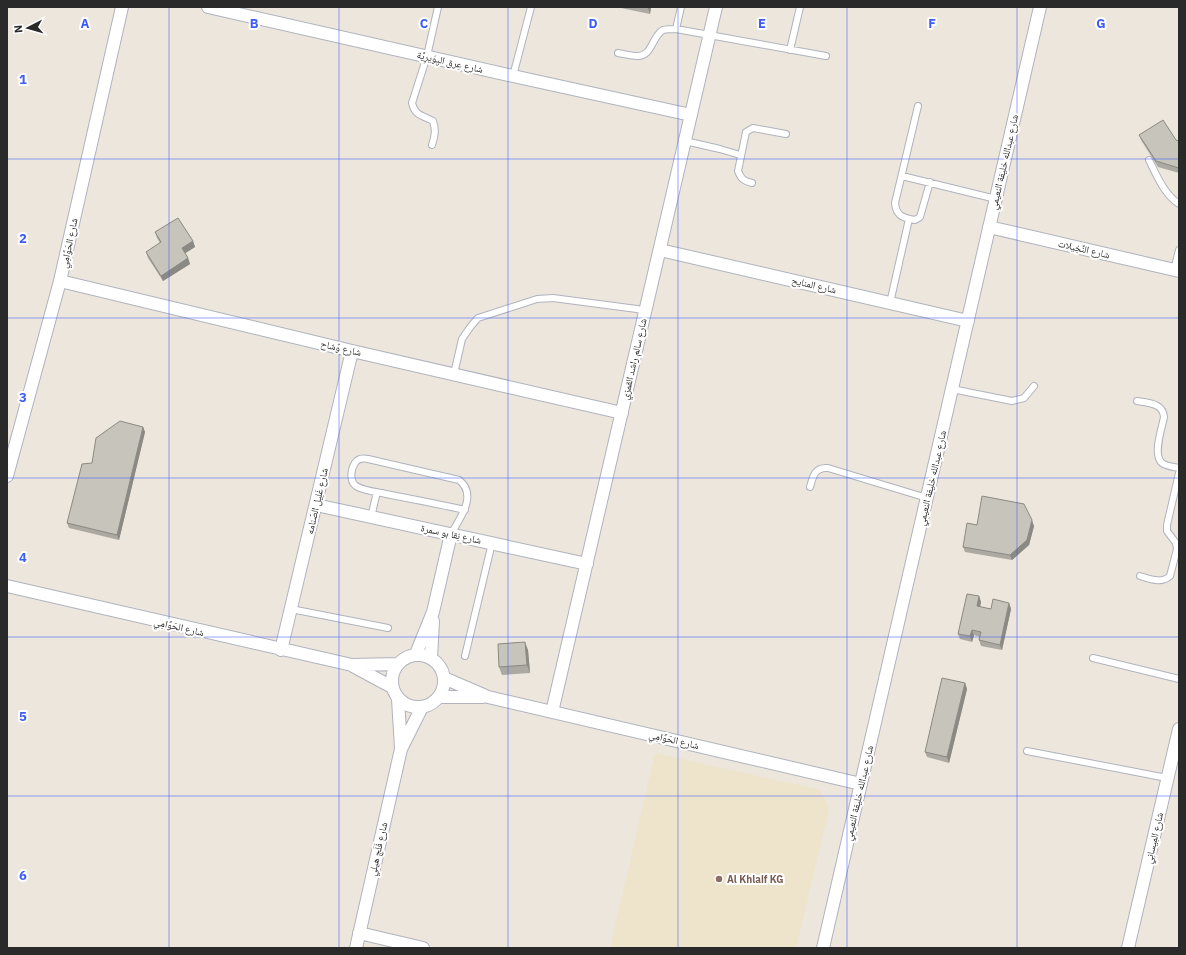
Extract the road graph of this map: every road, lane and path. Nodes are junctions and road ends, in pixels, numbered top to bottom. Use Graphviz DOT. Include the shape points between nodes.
graph roads {
  1 [pos="122,7"];
  2 [pos="208,7"];
  3 [pos="438,7"];
  4 [pos="531,7"];
  5 [pos="681,7"];
  6 [pos="716,7"];
  7 [pos="800,7"];
  8 [pos="1040,7"];
  9 [pos="676,29"];
  10 [pos="710,35"];
  11 [pos="790,50"];
  12 [pos="618,53"];
  13 [pos="427,56"];
  14 [pos="826,56"];
  15 [pos="513,76"];
  16 [pos="918,106"];
  17 [pos="691,115"];
  18 [pos="786,134"];
  19 [pos="685,141"];
  20 [pos="432,145"];
  21 [pos="740,155"];
  22 [pos="1149,160"];
  23 [pos="902,176"];
  24 [pos="930,182"];
  25 [pos="752,183"];
  26 [pos="996,199"];
  27 [pos="1179,204"];
  28 [pos="909,219"];
  29 [pos="989,227"];
  30 [pos="660,250"];
  31 [pos="1179,250"];
  32 [pos="1177,270"];
  33 [pos="60,281"];
  34 [pos="890,303"];
  35 [pos="645,311"];
  36 [pos="968,321"];
  37 [pos="352,351"];
  38 [pos="454,374"];
  39 [pos="1034,386"];
  40 [pos="952,389"];
  41 [pos="1137,401"];
  42 [pos="622,413"];
  43 [pos="1179,468"];
  44 [pos="8,470"];
  45 [pos="1179,473"];
  46 [pos="810,487"];
  47 [pos="377,492"];
  48 [pos="927,498"];
  49 [pos="316,505"];
  50 [pos="465,510"];
  51 [pos="371,517"];
  52 [pos="451,534"];
  53 [pos="492,543"];
  54 [pos="1177,557"];
  55 [pos="587,564"];
  56 [pos="1140,576"];
  57 [pos="7,586"];
  58 [pos="291,608"];
  59 [pos="433,612"];
  60 [pos="388,628"];
  61 [pos="281,650"];
  62 [pos="416,654"];
  63 [pos="465,656"];
  64 [pos="431,658"];
  65 [pos="1093,658"];
  66 [pos="398,664"];
  67 [pos="352,666"];
  68 [pos="444,678"];
  69 [pos="1179,679"];
  70 [pos="392,687"];
  71 [pos="488,697"];
  72 [pos="398,698"];
  73 [pos="439,698"];
  74 [pos="422,707"];
  75 [pos="552,712"];
  76 [pos="1179,729"];
  77 [pos="401,749"];
  78 [pos="1027,751"];
  79 [pos="1167,778"];
  80 [pos="861,784"];
  81 [pos="359,933"];
  82 [pos="356,948"];
  83 [pos="423,948"];
  84 [pos="823,948"];
  85 [pos="1128,948"];
  1 -- 33 [label="street, شارع الحَوَّامِي"];
  2 -- 13 [label="street, شارع عِرق اليِوَيرِيَّة"];
  3 -- 13 [label="lane"];
  4 -- 15 [label="lane"];
  5 -- 9 [label="lane"];
  6 -- 10 [label="street, شارع سالم راشد القمزي"];
  7 -- 11 [label="lane"];
  8 -- 26 [label="street, شارع عبدالله خليفة النعيمي"];
  9 -- 10 [label="lane"];
  9 -- 12 [label="lane" via="664,30 643,55 638,57"];
  10 -- 11 [label="lane"];
  10 -- 17 [label="street, شارع سالم راشد القمزي"];
  11 -- 14 [label="lane"];
  13 -- 15 [label="street, شارع عِرق اليِوَيرِيَّة"];
  13 -- 20 [label="lane" via="412,104 418,115 433,121 435,135"];
  15 -- 17 [label="street, شارع عِرق اليِوَيرِيَّة"];
  16 -- 23 [label="lane"];
  17 -- 19 [label="street, شارع سالم راشد القمزي"];
  18 -- 21 [label="lane" via="753,128 748,130"];
  19 -- 21 [label="lane"];
  19 -- 30 [label="street, شارع سالم راشد القمزي"];
  21 -- 25 [label="lane" via="740,177"];
  22 -- 27 [label="lane" via="1162,186"];
  23 -- 24 [label="lane"];
  23 -- 28 [label="lane" via="895,203 896,210 900,216"];
  24 -- 26 [label="lane"];
  24 -- 28 [label="lane" via="920,217 915,220"];
  26 -- 29 [label="street, شارع عبدالله خليفة النعيمي"];
  28 -- 34 [label="lane"];
  29 -- 32 [label="street, شارع النِّخِيلات"];
  29 -- 36 [label="street, شارع عبدالله خليفة النعيمي"];
  30 -- 34 [label="street, شارع المنايح"];
  30 -- 35 [label="street, شارع سالم راشد القمزي"];
  31 -- 32 [label="lane"];
  33 -- 37 [label="street, شارع وُشاح"];
  33 -- 44 [label="street, شارع الحَوَّامِي"];
  34 -- 36 [label="street, شارع المنايح"];
  35 -- 38 [label="lane" via="553,298 537,299 478,318 462,339"];
  35 -- 42 [label="street, شارع سالم راشد القمزي"];
  36 -- 40 [label="street, شارع عبدالله خليفة النعيمي"];
  37 -- 38 [label="street, شارع وُشاح"];
  37 -- 49 [label="street, شارع غَلِيل الصّنامه"];
  38 -- 42 [label="street, شارع وُشاح"];
  39 -- 40 [label="lane" via="1024,398 1012,401"];
  40 -- 48 [label="street, شارع عبدالله خليفة النعيمي"];
  41 -- 43 [label="lane" via="1156,405 1164,412 1157,448 1158,456 1167,466"];
  42 -- 55 [label="street, شارع سالم راشد القمزي"];
  45 -- 54 [label="lane" via="1167,531 1176,544"];
  46 -- 48 [label="lane" via="817,470 828,468"];
  47 -- 50 [label="lane"];
  47 -- 50 [label="lane" via="352,483 354,464 358,460 363,458 460,480 468,491"];
  47 -- 51 [label="lane"];
  48 -- 80 [label="street, شارع عبدالله خليفة النعيمي"];
  49 -- 51 [label="street, شارع نِقا بو سمرة"];
  49 -- 58 [label="street, شارع غَلِيل الصّنامه"];
  50 -- 52 [label="lane"];
  51 -- 52 [label="street, شارع نِقا بو سمرة"];
  52 -- 53 [label="street, شارع نِقا بو سمرة"];
  52 -- 59 [label="street"];
  53 -- 55 [label="street, شارع نِقا بو سمرة"];
  53 -- 63 [label="lane"];
  54 -- 56 [label="lane" via="1167,579 1157,580"];
  55 -- 75 [label="street, شارع سالم راشد القمزي"];
  57 -- 61 [label="street, شارع الحَوَّامِي"];
  58 -- 60 [label="lane"];
  58 -- 61 [label="street, شارع غَلِيل الصّنامه"];
  59 -- 62 [label="street"];
  59 -- 64 [label="street"];
  61 -- 67 [label="street, شارع الحَوَّامِي"];
  62 -- 64 [label="street"];
  62 -- 66 [label="street" via="406,657"];
  64 -- 68 [label="street" via="440,666"];
  65 -- 69 [label="lane"];
  66 -- 67 [label="street, شارع الحَوَّامِي"];
  66 -- 70 [label="street" via="394,671"];
  67 -- 70 [label="street, شارع الحَوَّامِي"];
  68 -- 71 [label="street, شارع الحَوَّامِي"];
  68 -- 73 [label="street" via="444,688"];
  70 -- 72 [label="street"];
  71 -- 73 [label="street, شارع الحَوَّامِي"];
  71 -- 75 [label="street, شارع الحَوَّامِي"];
  72 -- 74 [label="street" via="405,704"];
  72 -- 77 [label="street, شارع فَلَج هيلي"];
  73 -- 74 [label="street"];
  74 -- 77 [label="street, شارع فَلَج هيلي"];
  75 -- 80 [label="street, شارع الحَوَّامِي"];
  76 -- 79 [label="street, شارع المِيسانِي"];
  77 -- 81 [label="street, شارع فَلَج هيلي"];
  78 -- 79 [label="lane"];
  79 -- 85 [label="street, شارع المِيسانِي"];
  80 -- 84 [label="street, شارع عبدالله خليفة النعيمي"];
  81 -- 82 [label="street, شارع فَلَج هيلي"];
  81 -- 83 [label="street"];
}
